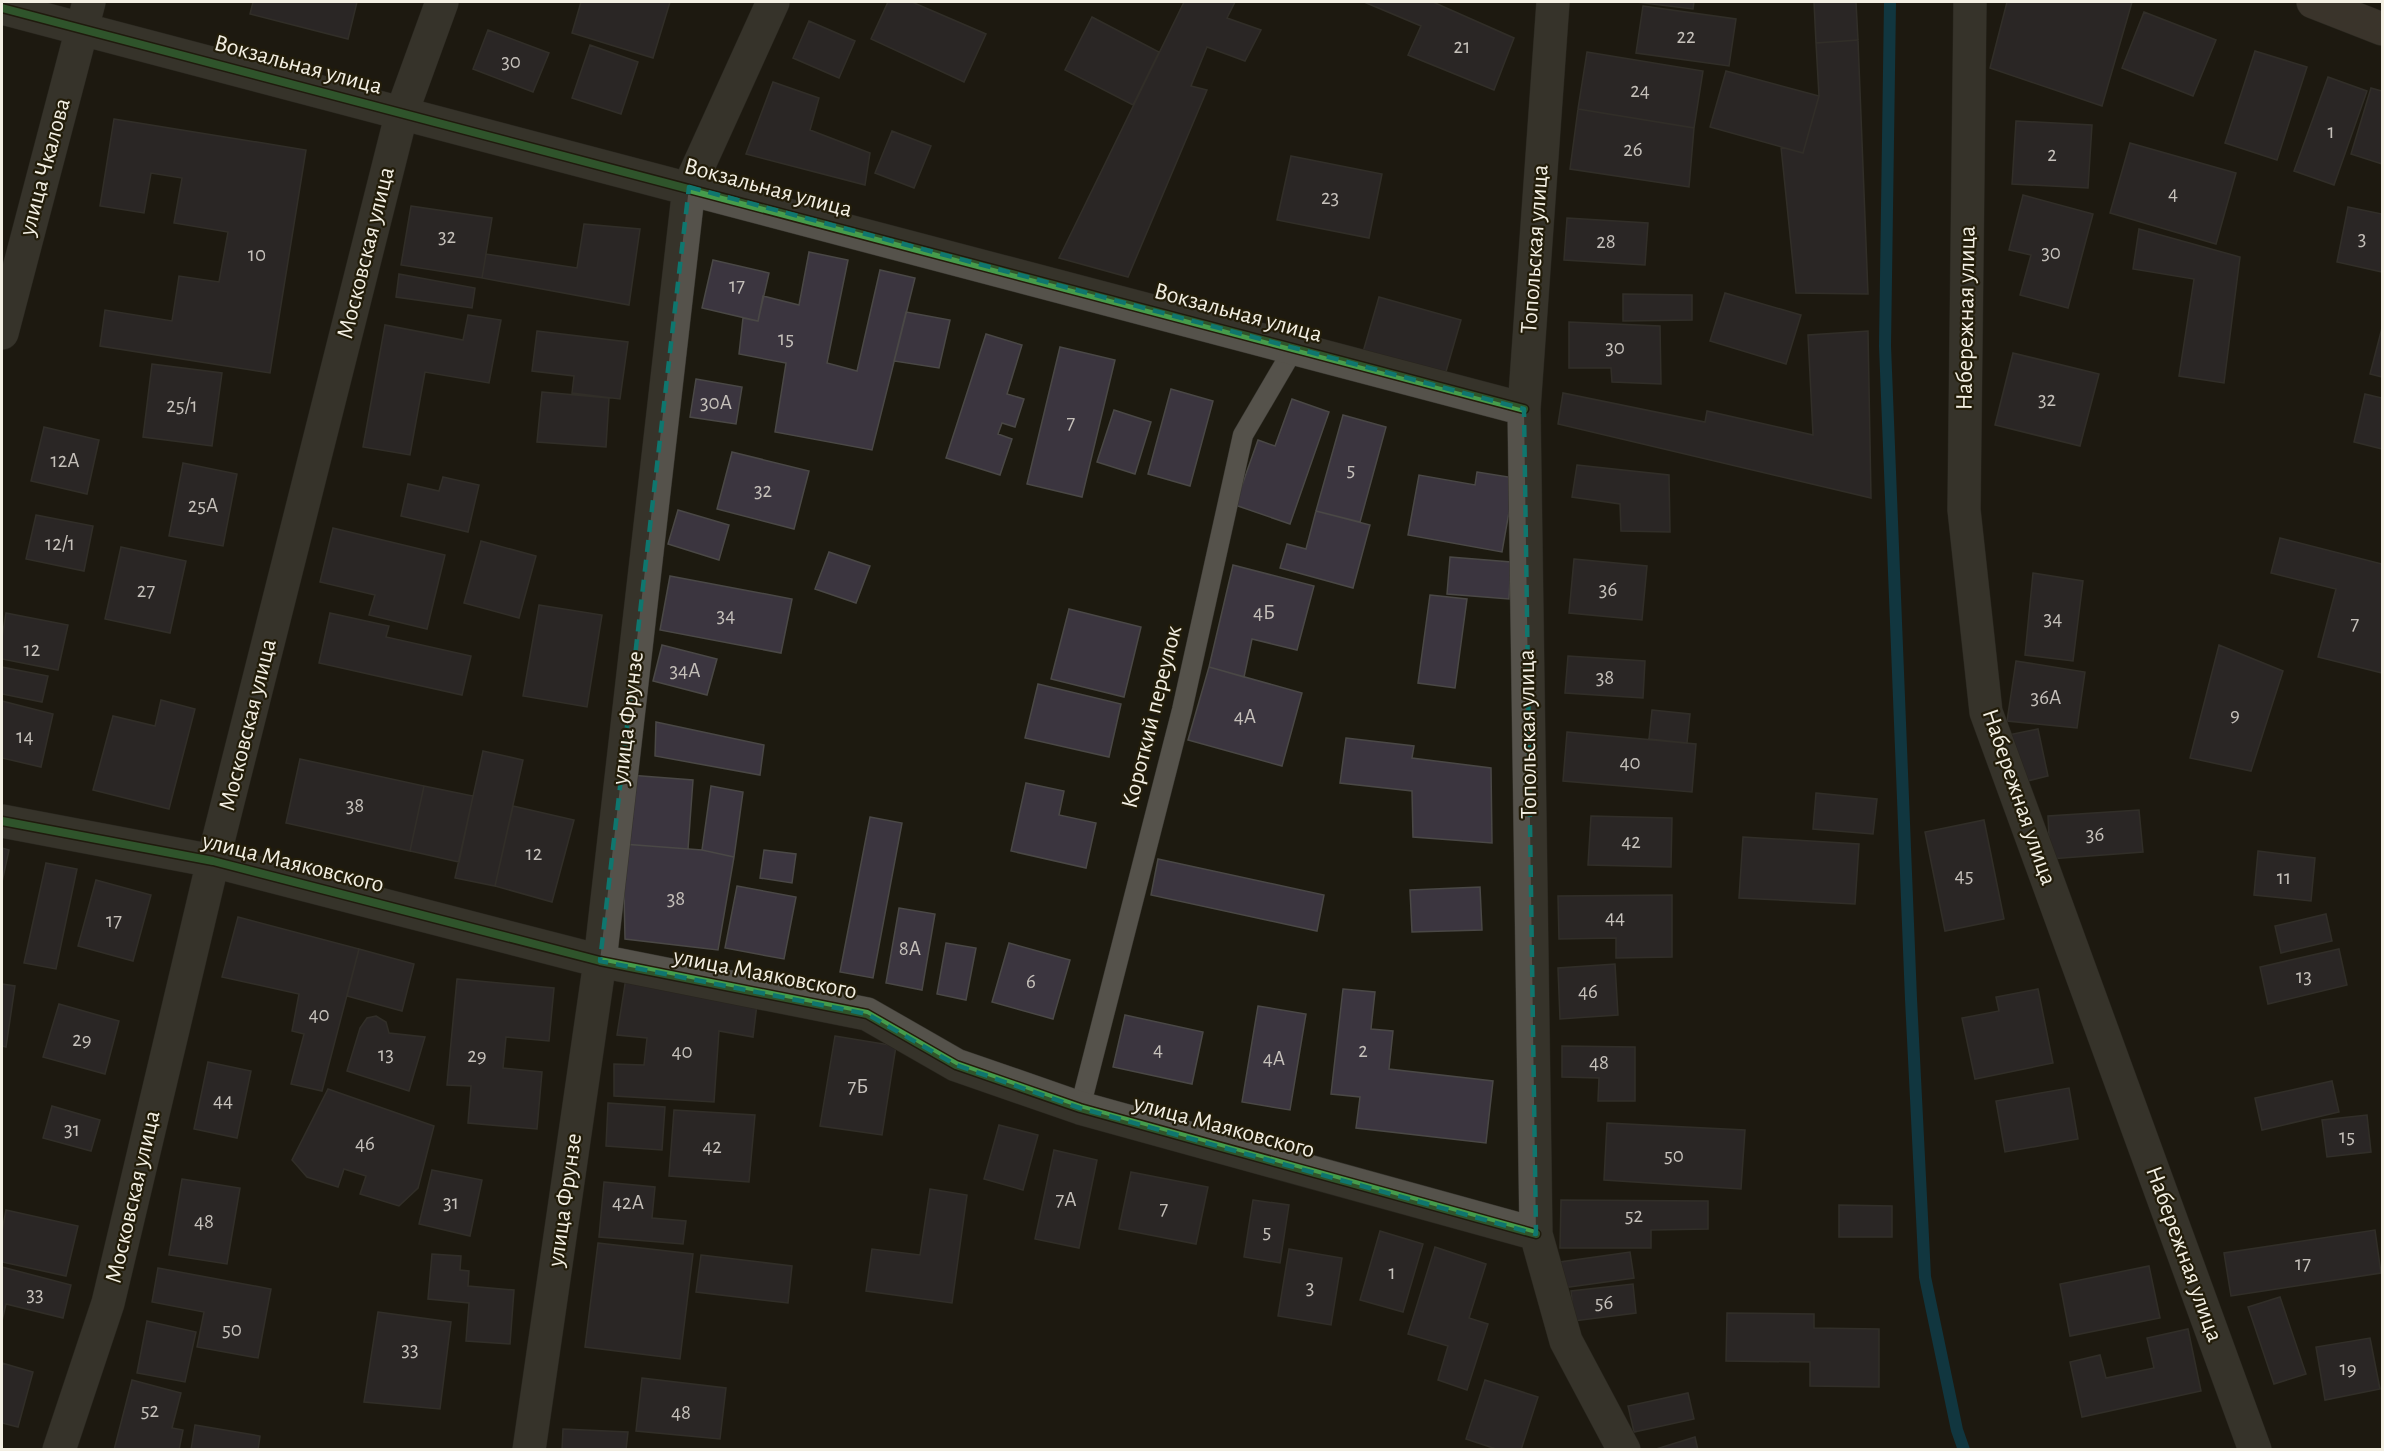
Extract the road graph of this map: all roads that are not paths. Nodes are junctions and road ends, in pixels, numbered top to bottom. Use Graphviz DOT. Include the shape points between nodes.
graph roads {
  1 [pos="442,2"];
  2 [pos="773,2"];
  3 [pos="1553,2"];
  4 [pos="1970,2"];
  5 [pos="2313,2"];
  6 [pos="2,8"];
  7 [pos="85,15"];
  8 [pos="2382,29"];
  9 [pos="402,112"];
  10 [pos="689,188"];
  11 [pos="2,333"];
  12 [pos="1294,348"];
  13 [pos="1524,409"];
  14 [pos="2,821"];
  15 [pos="213,861"];
  16 [pos="600,961"];
  17 [pos="1080,1108"];
  18 [pos="1536,1234"];
  19 [pos="59,1449"];
  20 [pos="529,1449"];
  21 [pos="1624,1449"];
  22 [pos="2255,1449"];
  1 -- 9 [label="street, Московская улица"];
  2 -- 10 [label="street, улица Фрунзе"];
  3 -- 13 [label="street, Топольская улица"];
  4 -- 22 [label="street, Набережная улица" via="1964,510 1986,712"];
  5 -- 8 [label="main road"];
  6 -- 7 [label="street, Вокзальная улица"];
  7 -- 9 [label="street, Вокзальная улица"];
  7 -- 11 [label="street, улица Чкалова"];
  9 -- 10 [label="street, Вокзальная улица"];
  9 -- 15 [label="street, Московская улица"];
  10 -- 12 [label="street, Вокзальная улица"];
  10 -- 16 [label="street, улица Фрунзе"];
  12 -- 13 [label="street, Вокзальная улица"];
  12 -- 17 [label="lane, Короткий переулок" via="1243,435 1182,710"];
  13 -- 18 [label="street, Топольская улица"];
  14 -- 15 [label="street, улица Маяковского"];
  15 -- 16 [label="street, улица Маяковского"];
  15 -- 19 [label="street, Московская улица" via="108,1303"];
  16 -- 17 [label="street, улица Маяковского" via="867,1014 956,1065"];
  16 -- 20 [label="street, улица Фрунзе"];
  17 -- 18 [label="street, улица Маяковского"];
  18 -- 21 [label="street, Топольская улица" via="1566,1341"];
}
